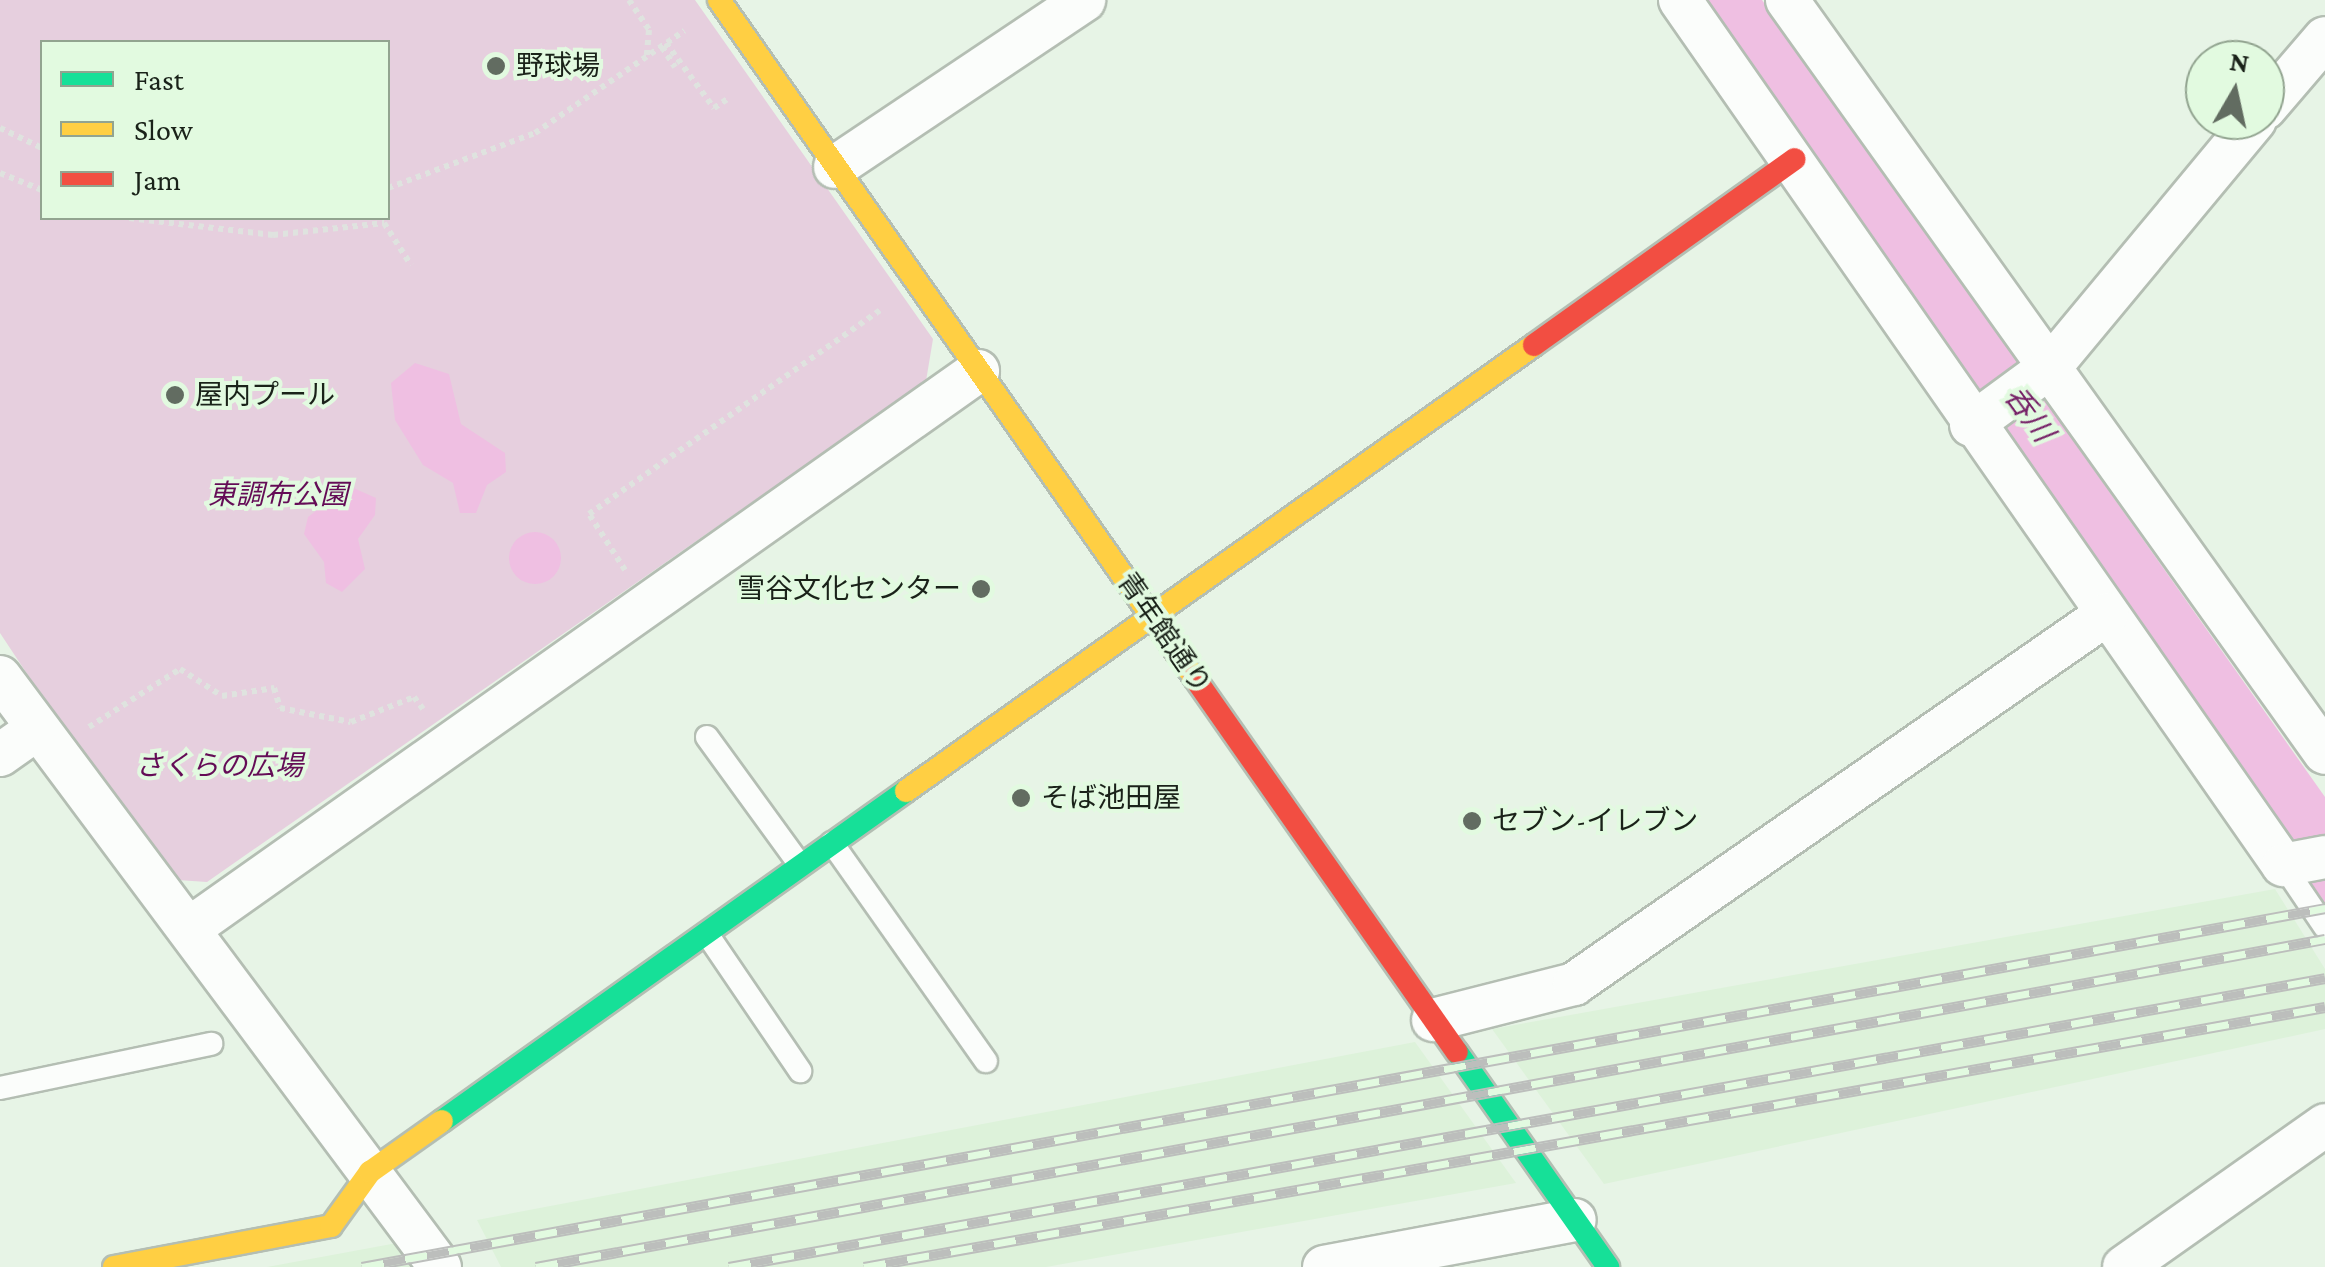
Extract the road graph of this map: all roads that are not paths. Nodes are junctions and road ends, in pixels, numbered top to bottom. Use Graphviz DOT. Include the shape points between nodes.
graph roads {
  1 [pos="718,0"];
  2 [pos="1084,0"];
  3 [pos="1680,0"];
  4 [pos="1787,0"];
  5 [pos="2325,38"];
  6 [pos="2285,85"];
  7 [pos="2239,140"];
  8 [pos="1795,159"];
  9 [pos="835,168"];
  10 [pos="978,371"];
  11 [pos="2042,373"];
  12 [pos="1977,421"];
  13 [pos="2107,614"];
  14 [pos="1152,615"];
  15 [pos="0,677"];
  16 [pos="707,737"];
  17 [pos="17,743"];
  18 [pos="2325,754"];
  19 [pos="831,841"];
  20 [pos="2325,857"];
  21 [pos="800,865"];
  22 [pos="2283,866"];
  23 [pos="2325,927"];
  24 [pos="190,928"];
  25 [pos="707,934"];
  26 [pos="1432,1020"];
  27 [pos="211,1044"];
  28 [pos="986,1060"];
  29 [pos="800,1070"];
  30 [pos="0,1088"];
  31 [pos="2325,1125"];
  32 [pos="370,1172"];
  33 [pos="1575,1220"];
  34 [pos="114,1267"];
  35 [pos="440,1267"];
  36 [pos="1324,1267"];
  37 [pos="1608,1267"];
  38 [pos="2124,1267"];
  1 -- 9 [label="street, 青年館通り"];
  2 -- 9 [label="street"];
  3 -- 8 [label="street"];
  4 -- 11 [label="street"];
  5 -- 6 [label="street"];
  7 -- 11 [label="street"];
  8 -- 12 [label="street"];
  8 -- 14 [label="street"];
  9 -- 10 [label="street, 青年館通り"];
  10 -- 14 [label="street, 青年館通り"];
  10 -- 24 [label="street"];
  11 -- 12 [label="street"];
  11 -- 18 [label="street"];
  12 -- 13 [label="street"];
  13 -- 22 [label="street"];
  13 -- 26 [label="street" via="1574,984"];
  14 -- 19 [label="street"];
  14 -- 26 [label="street, 青年館通り"];
  15 -- 17 [label="street"];
  16 -- 21 [label="lane"];
  17 -- 24 [label="street"];
  19 -- 21 [label="street"];
  19 -- 28 [label="lane"];
  20 -- 22 [label="street"];
  21 -- 25 [label="street"];
  22 -- 23 [label="lane"];
  24 -- 32 [label="street"];
  25 -- 29 [label="lane"];
  25 -- 32 [label="street"];
  26 -- 33 [label="street, 青年館通り"];
  27 -- 30 [label="lane"];
  31 -- 38 [label="street"];
  32 -- 34 [label="street" via="330,1226"];
  32 -- 35 [label="street"];
  33 -- 36 [label="street"];
  33 -- 37 [label="street, 青年館通り"];
}
